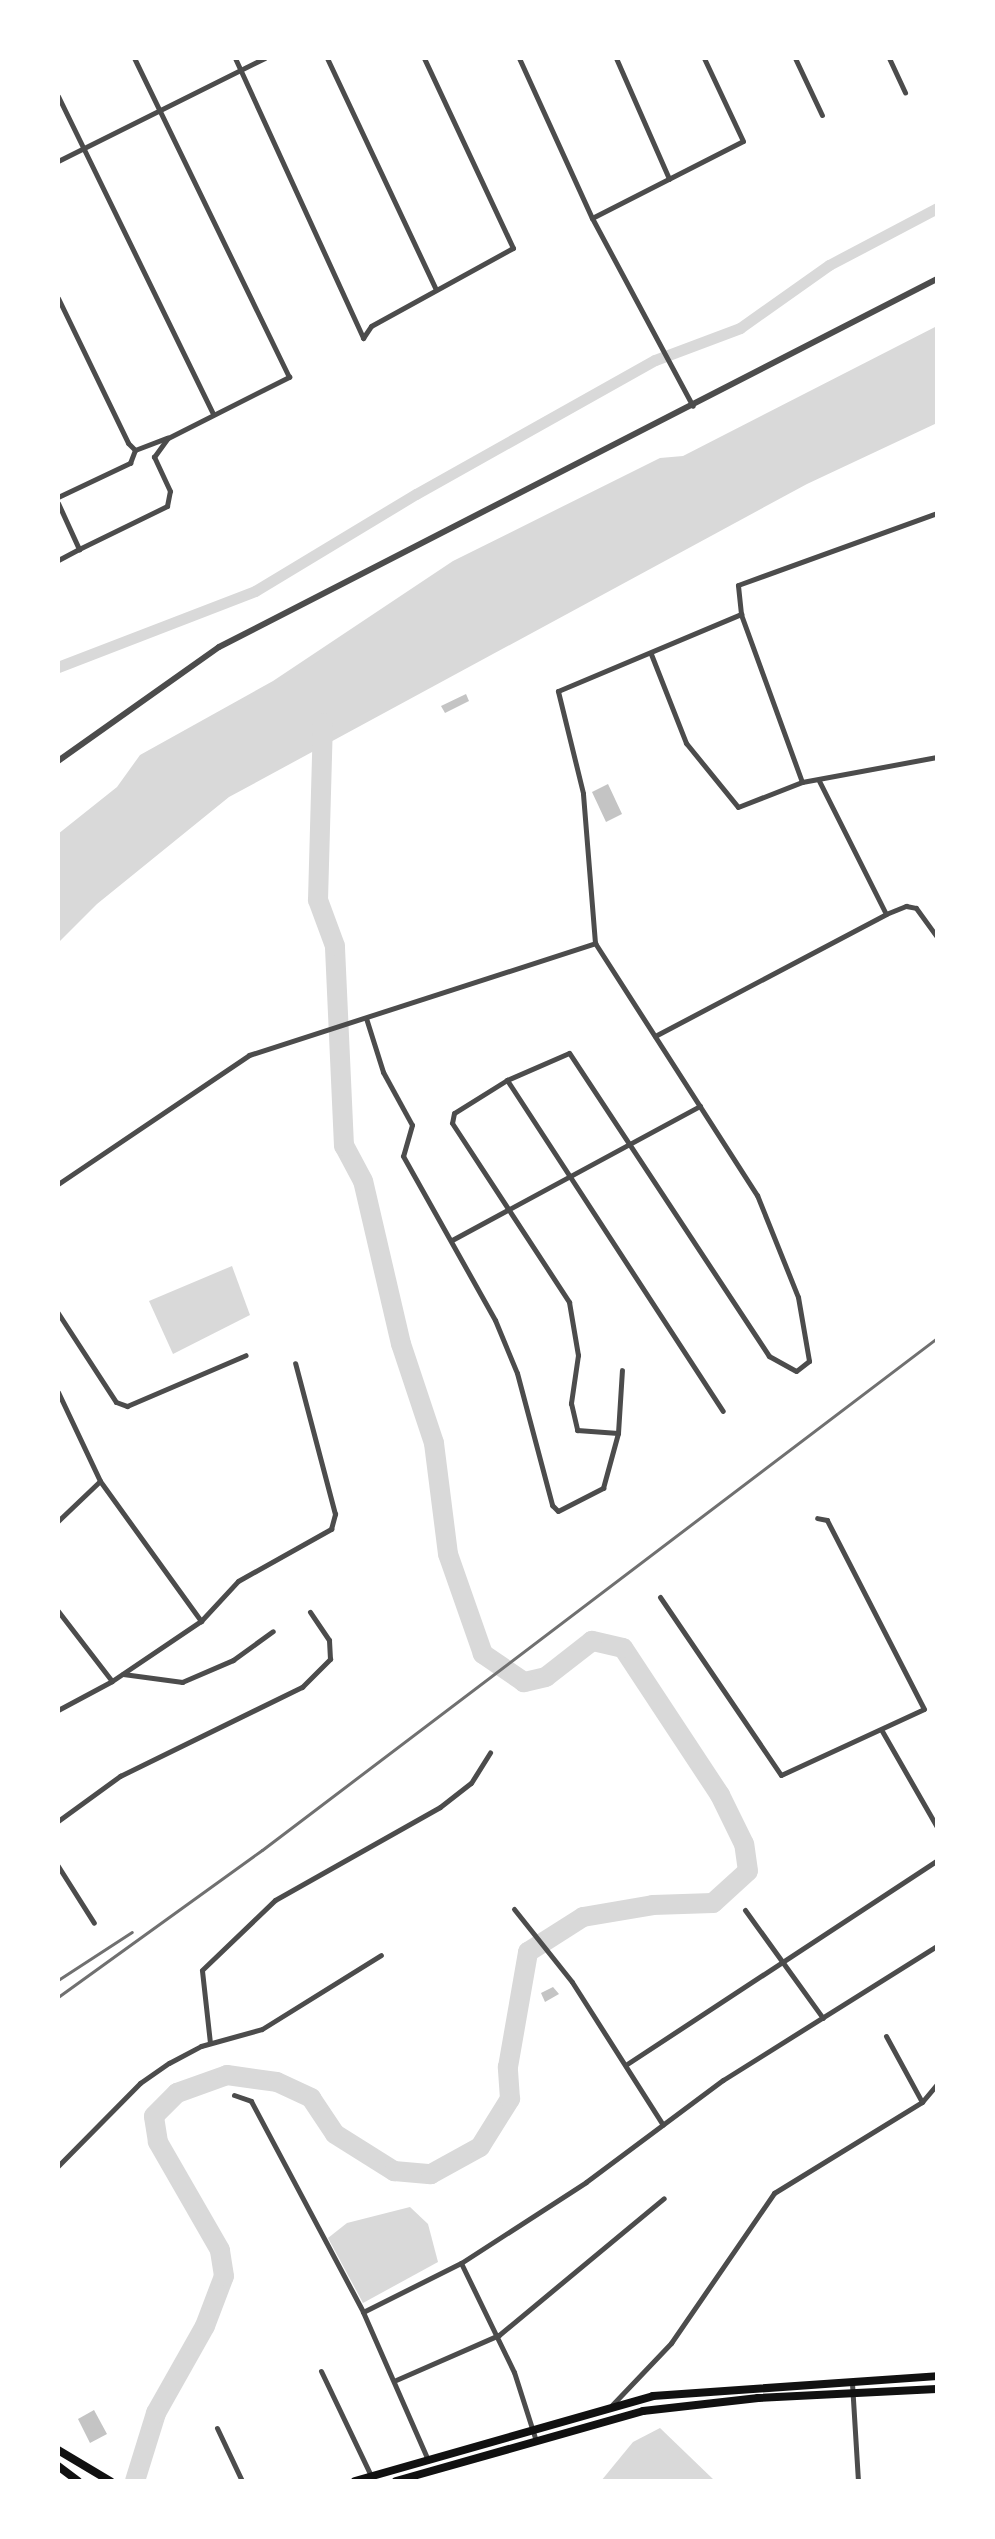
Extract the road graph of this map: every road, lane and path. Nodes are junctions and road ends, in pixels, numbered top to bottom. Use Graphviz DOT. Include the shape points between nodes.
graph roads {
  1 [pos="134,58"];
  2 [pos="235,58"];
  3 [pos="265,58"];
  4 [pos="327,58"];
  5 [pos="424,58"];
  6 [pos="519,58"];
  7 [pos="616,58"];
  8 [pos="704,58"];
  9 [pos="795,58"];
  10 [pos="889,58"];
  11 [pos="241,71"];
  12 [pos="905,93"];
  13 [pos="58,96"];
  14 [pos="160,111"];
  15 [pos="822,115"];
  16 [pos="83,148"];
  17 [pos="58,161"];
  18 [pos="669,179"];
  19 [pos="592,218"];
  20 [pos="937,279"];
  21 [pos="436,290"];
  22 [pos="58,298"];
  23 [pos="693,406"];
  24 [pos="213,414"];
  25 [pos="168,438"];
  26 [pos="135,450"];
  27 [pos="58,497"];
  28 [pos="58,503"];
  29 [pos="937,513"];
  30 [pos="79,549"];
  31 [pos="58,560"];
  32 [pos="741,614"];
  33 [pos="651,654"];
  34 [pos="937,757"];
  35 [pos="58,761"];
  36 [pos="819,781"];
  37 [pos="802,782"];
  38 [pos="886,914"];
  39 [pos="937,937"];
  40 [pos="595,943"];
  41 [pos="366,1018"];
  42 [pos="655,1036"];
  43 [pos="507,1080"];
  44 [pos="700,1106"];
  45 [pos="628,1145"];
  46 [pos="571,1178"];
  47 [pos="58,1184"];
  48 [pos="510,1207"];
  49 [pos="452,1240"];
  50 [pos="58,1313"];
  51 [pos="246,1355"];
  52 [pos="295,1363"];
  53 [pos="622,1370"];
  54 [pos="58,1392"];
  55 [pos="723,1411"];
  56 [pos="618,1433"];
  57 [pos="100,1481"];
  58 [pos="817,1518"];
  59 [pos="58,1521"];
  60 [pos="660,1597"];
  61 [pos="58,1611"];
  62 [pos="310,1612"];
  63 [pos="201,1621"];
  64 [pos="273,1631"];
  65 [pos="122,1674"];
  66 [pos="112,1681"];
  67 [pos="58,1710"];
  68 [pos="882,1731"];
  69 [pos="490,1752"];
  70 [pos="58,1821"];
  71 [pos="937,1827"];
  72 [pos="937,1860"];
  73 [pos="58,1866"];
  74 [pos="514,1909"];
  75 [pos="745,1910"];
  76 [pos="94,1923"];
  77 [pos="937,1946"];
  78 [pos="381,1955"];
  79 [pos="783,1962"];
  80 [pos="823,2018"];
  81 [pos="886,2036"];
  82 [pos="210,2043"];
  83 [pos="627,2064"];
  84 [pos="937,2084"];
  85 [pos="234,2095"];
  86 [pos="922,2102"];
  87 [pos="663,2125"];
  88 [pos="58,2166"];
  89 [pos="664,2198"];
  90 [pos="461,2263"];
  91 [pos="363,2312"];
  92 [pos="499,2335"];
  93 [pos="321,2371"];
  94 [pos="937,2376"];
  95 [pos="396,2380"];
  96 [pos="852,2383"];
  97 [pos="937,2389"];
  98 [pos="853,2395"];
  99 [pos="612,2405"];
  100 [pos="217,2428"];
  101 [pos="533,2429"];
  102 [pos="536,2441"];
  103 [pos="58,2450"];
  104 [pos="428,2460"];
  105 [pos="58,2466"];
  106 [pos="371,2476"];
  107 [pos="73,2480"];
  108 [pos="110,2481"];
  109 [pos="242,2481"];
  110 [pos="355,2481"];
  111 [pos="396,2481"];
  112 [pos="858,2481"];
  1 -- 14 [label="street"];
  2 -- 11 [label="street"];
  3 -- 11 [label="street"];
  4 -- 21 [label="street"];
  5 -- 21 [label="street" via="513,248"];
  6 -- 19 [label="street"];
  7 -- 18 [label="street"];
  8 -- 18 [label="street" via="743,141"];
  9 -- 15 [label="street"];
  10 -- 12 [label="street"];
  11 -- 14 [label="street"];
  11 -- 21 [label="street" via="363,338 371,326"];
  13 -- 16 [label="street"];
  14 -- 16 [label="street"];
  14 -- 24 [label="street" via="289,377"];
  16 -- 17 [label="street"];
  16 -- 24 [label="street"];
  18 -- 19 [label="street"];
  19 -- 23 [label="street"];
  20 -- 23 [label="street"];
  22 -- 26 [label="street"];
  23 -- 35 [label="street" via="219,647"];
  24 -- 25 [label="street"];
  25 -- 26 [label="street"];
  25 -- 30 [label="street" via="154,457 170,491 167,506"];
  26 -- 27 [label="street" via="130,463"];
  28 -- 30 [label="street"];
  29 -- 32 [label="street" via="738,585"];
  30 -- 31 [label="street"];
  32 -- 33 [label="street"];
  32 -- 37 [label="street"];
  33 -- 37 [label="street" via="686,743 738,807"];
  33 -- 40 [label="street" via="558,691 583,793"];
  34 -- 36 [label="street"];
  36 -- 37 [label="street"];
  36 -- 38 [label="street"];
  38 -- 39 [label="street" via="916,908"];
  38 -- 42 [label="street"];
  40 -- 41 [label="street"];
  40 -- 42 [label="street"];
  41 -- 47 [label="street" via="249,1055"];
  41 -- 49 [label="street" via="383,1072 412,1125 403,1156"];
  42 -- 44 [label="street"];
  43 -- 45 [label="street" via="569,1053"];
  43 -- 46 [label="street"];
  43 -- 48 [label="street" via="454,1113 452,1123"];
  44 -- 45 [label="street"];
  44 -- 45 [label="street" via="757,1195 798,1297 809,1361 796,1371 769,1356"];
  45 -- 46 [label="street"];
  46 -- 48 [label="street"];
  46 -- 55 [label="street"];
  48 -- 49 [label="street"];
  48 -- 56 [label="street" via="569,1302 578,1355 572,1421 577,1430"];
  49 -- 56 [label="street" via="517,1373 552,1505 558,1511 603,1488"];
  50 -- 51 [label="street" via="116,1402 127,1406"];
  52 -- 63 [label="street" via="335,1514 331,1529 238,1581"];
  53 -- 56 [label="street"];
  54 -- 57 [label="street"];
  57 -- 59 [label="street"];
  57 -- 63 [label="street"];
  58 -- 68 [label="street" via="827,1520 924,1709"];
  60 -- 68 [label="street" via="781,1775"];
  61 -- 66 [label="street"];
  62 -- 70 [label="street" via="329,1640 330,1659 302,1687 120,1776"];
  63 -- 65 [label="street"];
  64 -- 65 [label="street" via="233,1660 182,1682"];
  65 -- 66 [label="street"];
  66 -- 67 [label="street"];
  68 -- 71 [label="street"];
  69 -- 82 [label="street" via="471,1783 440,1807 275,1900 202,1970"];
  72 -- 79 [label="street"];
  73 -- 76 [label="street"];
  74 -- 83 [label="street"];
  75 -- 79 [label="street"];
  77 -- 80 [label="street"];
  78 -- 82 [label="street" via="262,2029"];
  79 -- 80 [label="street"];
  79 -- 83 [label="street"];
  80 -- 87 [label="street"];
  81 -- 86 [label="street"];
  82 -- 88 [label="street" via="140,2083"];
  83 -- 87 [label="street"];
  84 -- 86 [label="street"];
  85 -- 91 [label="street" via="251,2101"];
  86 -- 99 [label="street" via="774,2193 671,2343"];
  87 -- 90 [label="street"];
  89 -- 92 [label="street"];
  90 -- 91 [label="street"];
  90 -- 92 [label="street"];
  91 -- 95 [label="street"];
  92 -- 95 [label="street"];
  92 -- 101 [label="street"];
  93 -- 106 [label="street"];
  94 -- 96 [label="highway"];
  95 -- 104 [label="street"];
  96 -- 98 [label="street"];
  96 -- 99 [label="highway" via="686,2392"];
  97 -- 98 [label="highway"];
  98 -- 102 [label="highway" via="758,2398 643,2411"];
  98 -- 112 [label="street"];
  99 -- 101 [label="highway"];
  100 -- 109 [label="street"];
  101 -- 102 [label="street"];
  101 -- 104 [label="highway"];
  102 -- 111 [label="highway"];
  103 -- 108 [label="highway"];
  104 -- 106 [label="highway"];
  105 -- 107 [label="highway"];
  106 -- 110 [label="highway"];
}
